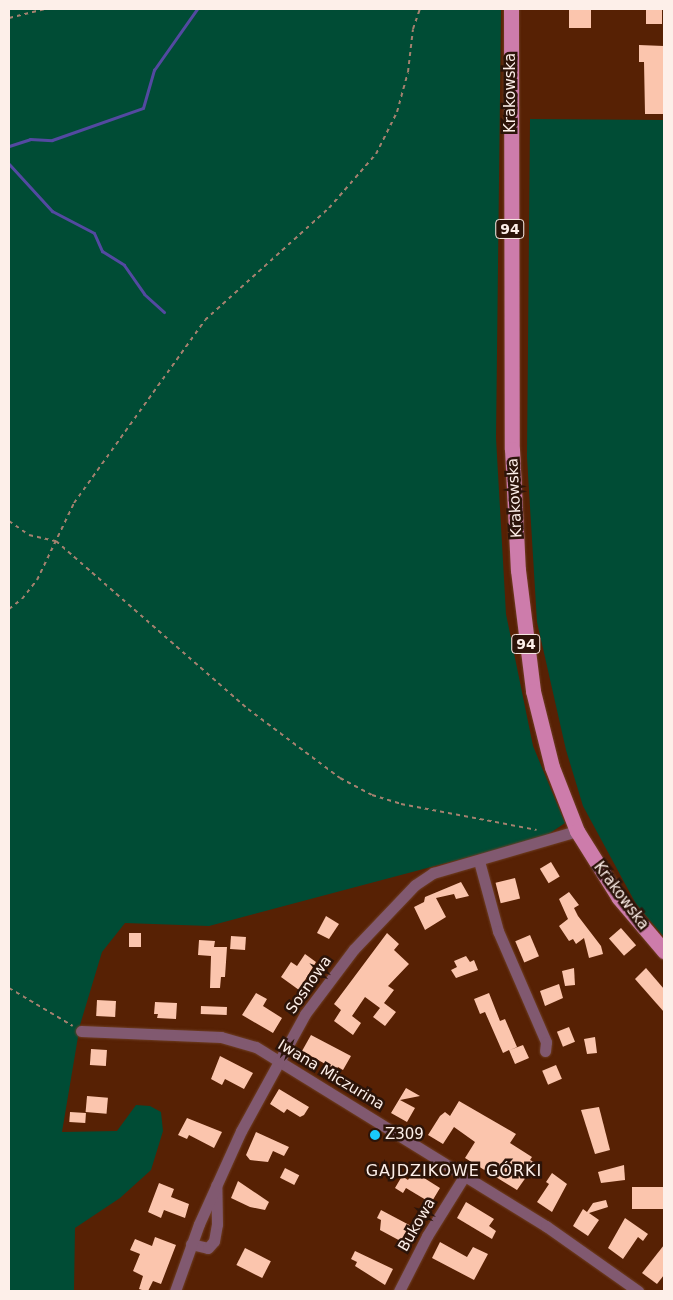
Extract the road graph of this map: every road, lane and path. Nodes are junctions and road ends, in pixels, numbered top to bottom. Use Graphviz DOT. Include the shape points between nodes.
graph roads {
  1 [pos="44,9"];
  2 [pos="91,9"];
  3 [pos="420,9"];
  4 [pos="511,9"];
  5 [pos="9,18"];
  6 [pos="9,521"];
  7 [pos="56,541"];
  8 [pos="9,609"];
  9 [pos="577,831"];
  10 [pos="561,837"];
  11 [pos="479,861"];
  12 [pos="664,951"];
  13 [pos="9,988"];
  14 [pos="82,1031"];
  15 [pos="545,1051"];
  16 [pos="278,1060"];
  17 [pos="465,1175"];
  18 [pos="217,1179"];
  19 [pos="191,1244"];
  20 [pos="175,1291"];
  21 [pos="399,1291"];
  22 [pos="638,1291"];
  1 -- 2 [label="path"];
  1 -- 5 [label="path"];
  3 -- 7 [label="path" via="397,112 376,154 329,208 205,320 74,503"];
  4 -- 9 [label="main road, Krakowska / 94" via="510,287 518,570 527,654 542,731"];
  6 -- 7 [label="path" via="29,535"];
  7 -- 8 [label="path" via="36,580 22,599"];
  7 -- 10 [label="path" via="248,710 340,778 372,795 401,804 510,823"];
  9 -- 10 [label="street, Sosnowa"];
  9 -- 12 [label="main road, Krakowska / 94" via="619,898"];
  10 -- 11 [label="street, Sosnowa"];
  11 -- 15 [label="street" via="498,931 546,1042"];
  11 -- 16 [label="street, Sosnowa" via="433,873 415,884 333,974"];
  13 -- 14 [label="path"];
  14 -- 16 [label="street, Iwana Miczurina" via="221,1037 256,1047"];
  16 -- 17 [label="street, Iwana Miczurina"];
  16 -- 18 [label="street, Sosnowa"];
  17 -- 21 [label="street, Bukowa" via="427,1236"];
  17 -- 22 [label="street, Iwana Miczurina" via="546,1226"];
  18 -- 19 [label="street, Sosnowa"];
  18 -- 19 [label="street, Sosnowa" via="214,1242 208,1248"];
  19 -- 20 [label="street, Sosnowa"];
}
